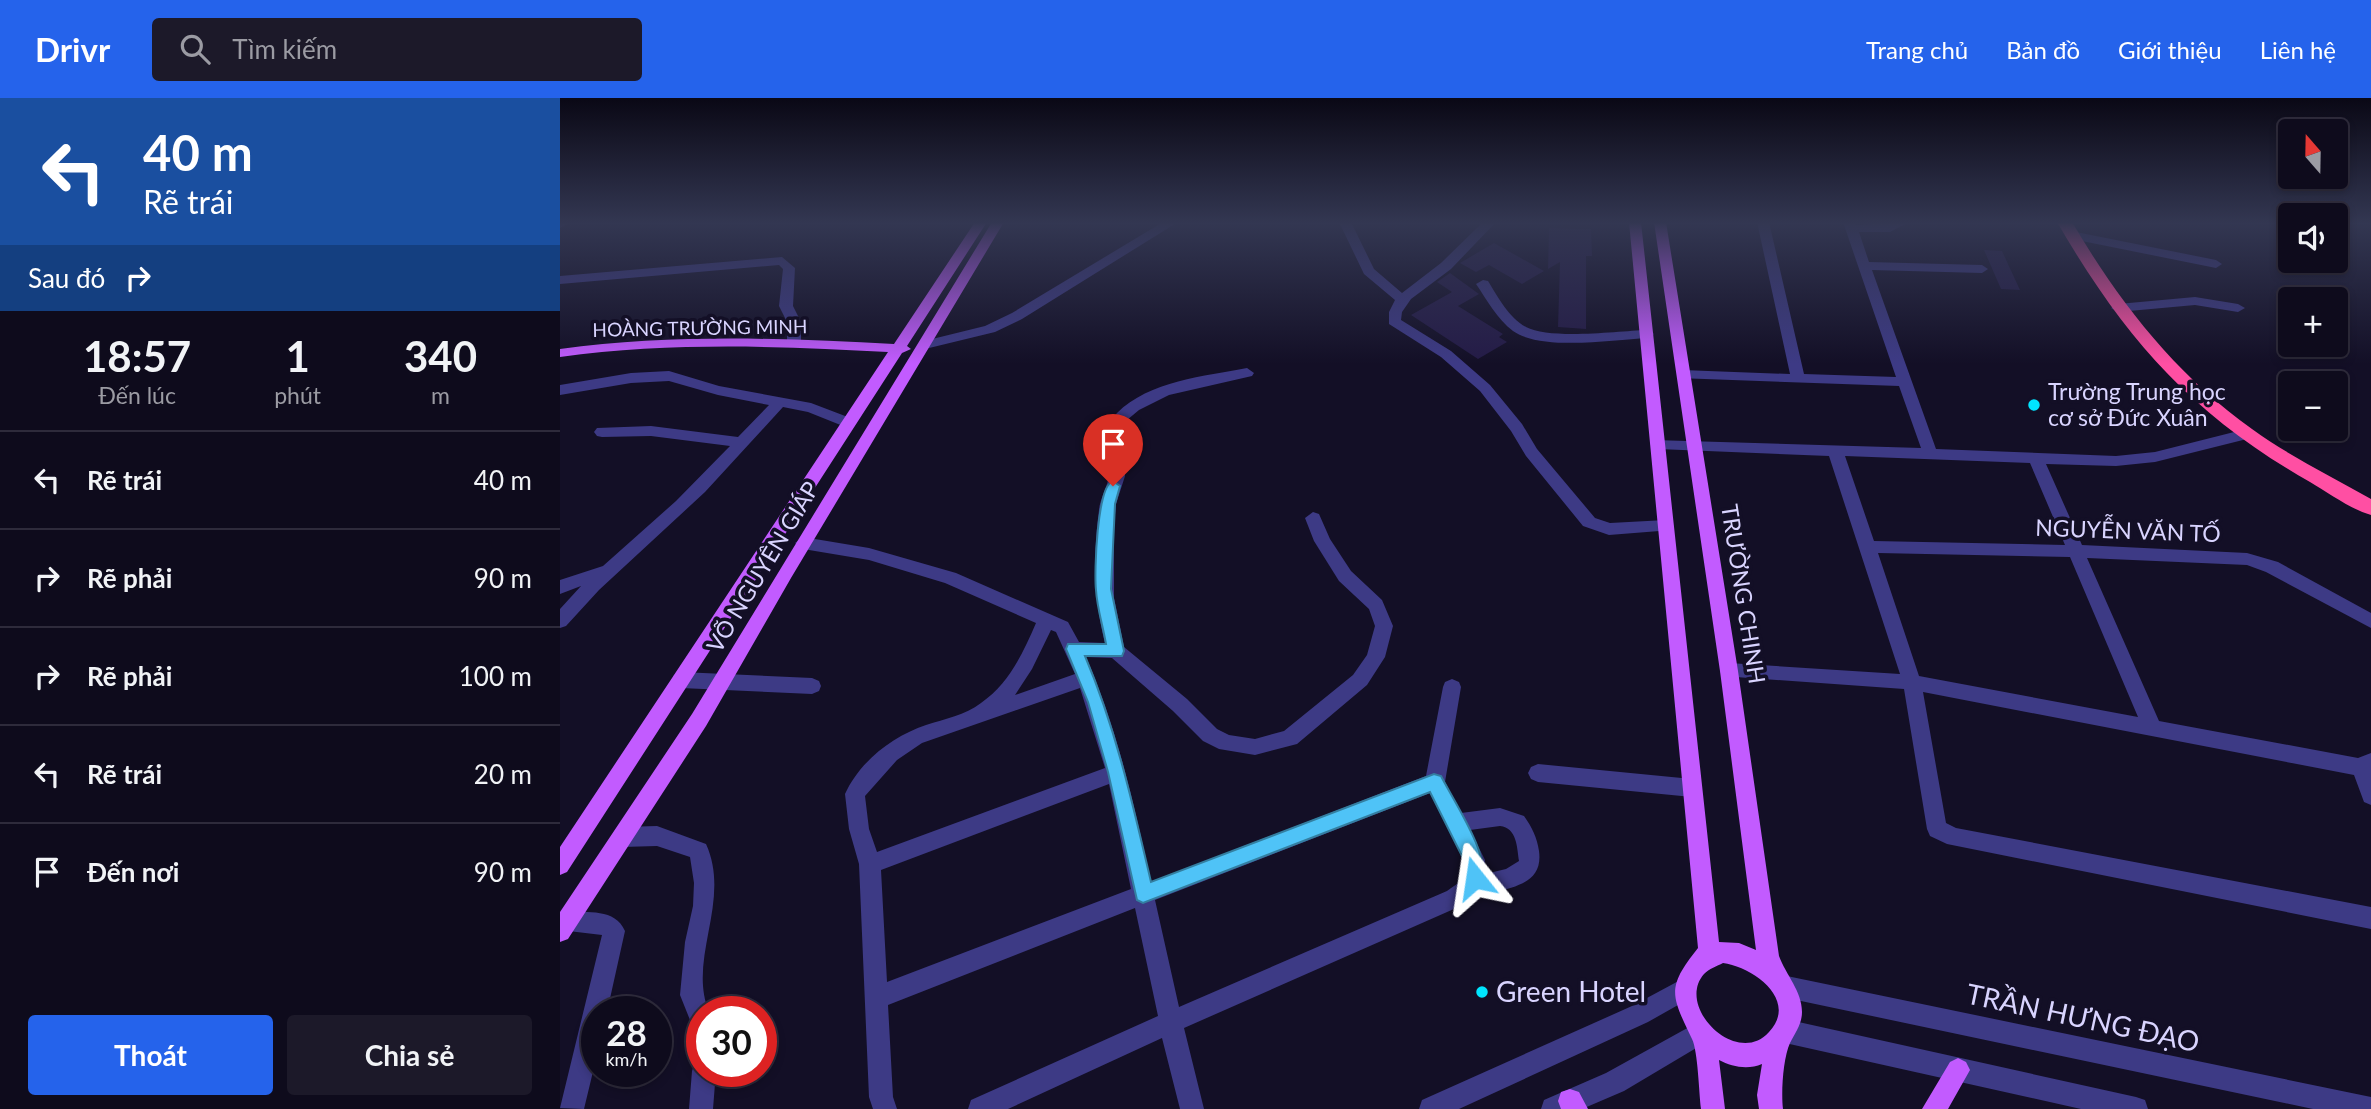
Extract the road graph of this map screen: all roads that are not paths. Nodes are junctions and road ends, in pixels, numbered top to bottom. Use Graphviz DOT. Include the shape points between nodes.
graph roads {
  1 [pos="686,269"];
  2 [pos="789,269"];
  3 [pos="950,269"];
  4 [pos="970,269"];
  5 [pos="1094,269"];
  6 [pos="1368,269"];
  7 [pos="1444,269"];
  8 [pos="1640,269"];
  9 [pos="1667,269"];
  10 [pos="1773,269"];
  11 [pos="1866,269"];
  12 [pos="2093,269"];
  13 [pos="560,280"];
  14 [pos="1483,284"];
  15 [pos="1403,300"];
  16 [pos="2118,308"];
  17 [pos="2238,308"];
  18 [pos="1647,334"];
  19 [pos="1676,335"];
  20 [pos="794,343"];
  21 [pos="925,345"];
  22 [pos="897,351"];
  23 [pos="560,354"];
  24 [pos="1247,373"];
  25 [pos="1682,375"];
  26 [pos="1797,379"];
  27 [pos="1905,382"];
  28 [pos="560,390"];
  29 [pos="780,402"];
  30 [pos="848,424"];
  31 [pos="602,432"];
  32 [pos="2246,435"];
  33 [pos="739,442"];
  34 [pos="1658,444"];
  35 [pos="1693,445"];
  36 [pos="1836,452"];
  37 [pos="1931,456"];
  38 [pos="2036,458"];
  39 [pos="2371,508"];
  40 [pos="1313,517"];
  41 [pos="1666,526"];
  42 [pos="803,542"];
  43 [pos="1868,547"];
  44 [pos="2076,551"];
  45 [pos="604,572"];
  46 [pos="560,587"];
  47 [pos="1047,620"];
  48 [pos="560,621"];
  49 [pos="2371,621"];
  50 [pos="1074,649"];
  51 [pos="1116,651"];
  52 [pos="1729,671"];
  53 [pos="1087,678"];
  54 [pos="681,680"];
  55 [pos="721,682"];
  56 [pos="1912,682"];
  57 [pos="812,686"];
  58 [pos="1452,687"];
  59 [pos="971,718"];
  60 [pos="2152,727"];
  61 [pos="2368,765"];
  62 [pos="1117,772"];
  63 [pos="1538,773"];
  64 [pos="1434,782"];
  65 [pos="1692,788"];
  66 [pos="2371,796"];
  67 [pos="1455,823"];
  68 [pos="622,837"];
  69 [pos="870,864"];
  70 [pos="560,865"];
  71 [pos="1467,889"];
  72 [pos="1143,894"];
  73 [pos="2371,918"];
  74 [pos="563,927"];
  75 [pos="1702,960"];
  76 [pos="1778,980"];
  77 [pos="1686,988"];
  78 [pos="691,996"];
  79 [pos="876,998"];
  80 [pos="1169,1023"];
  81 [pos="1702,1035"];
  82 [pos="1781,1036"];
  83 [pos="1958,1070"];
  84 [pos="703,1087"];
  85 [pos="1566,1106"];
  86 [pos="572,1109"];
  87 [pos="701,1109"];
  88 [pos="885,1109"];
  89 [pos="980,1109"];
  90 [pos="1192,1109"];
  91 [pos="1431,1109"];
  92 [pos="1713,1109"];
  93 [pos="1771,1109"];
  94 [pos="1934,1109"];
  95 [pos="2136,1109"];
  96 [pos="2371,1109"];
  1 -- 13 [label="street"];
  2 -- 20 [label="street" via="786,306 794,322"];
  3 -- 22 [label="main road, VÕ NGUYÊN GIÁP"];
  4 -- 21 [label="main road, VÕ NGUYÊN GIÁP"];
  5 -- 21 [label="street" via="990,330"];
  6 -- 15 [label="street"];
  7 -- 15 [label="street"];
  8 -- 18 [label="main road"];
  9 -- 19 [label="main road, TRƯỜNG CHINH"];
  10 -- 26 [label="street"];
  11 -- 27 [label="street"];
  12 -- 16 [label="highway"];
  14 -- 18 [label="street" via="1507,320 1524,332 1542,336"];
  15 -- 41 [label="street" via="1394,321 1446,354 1485,388 1590,522 1609,529"];
  16 -- 17 [label="street" via="2195,301"];
  16 -- 32 [label="highway" via="2162,358"];
  18 -- 19 [label="main road"];
  18 -- 34 [label="main road"];
  19 -- 25 [label="main road, TRƯỜNG CHINH"];
  20 -- 22 [label="main road, HOÀNG TRƯỜNG MINH"];
  20 -- 23 [label="main road, HOÀNG TRƯỜNG MINH" via="611,346"];
  21 -- 22 [label="main road, HOÀNG TRƯỜNG MINH"];
  21 -- 42 [label="main road, VÕ NGUYÊN GIÁP"];
  22 -- 30 [label="main road, VÕ NGUYÊN GIÁP"];
  24 -- 51 [label="street" via="1140,402 1112,434 1118,470 1108,504 1103,589"];
  25 -- 26 [label="street"];
  25 -- 35 [label="main road, TRƯỜNG CHINH"];
  26 -- 27 [label="street"];
  27 -- 37 [label="street"];
  28 -- 29 [label="street" via="670,376"];
  29 -- 30 [label="street" via="825,412"];
  29 -- 33 [label="street"];
  30 -- 54 [label="main road, VÕ NGUYÊN GIÁP"];
  31 -- 33 [label="street" via="651,431"];
  32 -- 38 [label="street" via="2155,457 2116,461"];
  32 -- 39 [label="highway"];
  33 -- 45 [label="street" via="700,488"];
  34 -- 35 [label="street"];
  34 -- 41 [label="main road"];
  35 -- 36 [label="street"];
  35 -- 52 [label="main road, TRƯỜNG CHINH"];
  36 -- 37 [label="street"];
  36 -- 43 [label="street"];
  37 -- 38 [label="street"];
  38 -- 44 [label="street"];
  40 -- 51 [label="street" via="1322,541 1345,576 1376,605 1384,626 1377,657 1360,680 1290,738 1238,747 1210,735"];
  41 -- 65 [label="main road"];
  42 -- 47 [label="street" via="908,564"];
  42 -- 55 [label="main road, VÕ NGUYÊN GIÁP"];
  43 -- 44 [label="street, NGUYỄN VĂN TỐ"];
  43 -- 56 [label="street"];
  44 -- 49 [label="street, NGUYỄN VĂN TỐ" via="2258,562"];
  44 -- 60 [label="street"];
  45 -- 46 [label="street"];
  45 -- 48 [label="street"];
  47 -- 50 [label="street" via="1062,627"];
  47 -- 59 [label="street" via="1025,668 996,703"];
  50 -- 51 [label="street"];
  50 -- 53 [label="street"];
  52 -- 56 [label="street"];
  52 -- 76 [label="main road, TRƯỜNG CHINH" via="1768,956"];
  53 -- 59 [label="street"];
  53 -- 62 [label="street"];
  54 -- 55 [label="street"];
  54 -- 70 [label="main road, VÕ NGUYÊN GIÁP"];
  55 -- 57 [label="street"];
  55 -- 68 [label="main road, VÕ NGUYÊN GIÁP"];
  56 -- 60 [label="street"];
  56 -- 73 [label="street" via="1937,829 1954,837"];
  58 -- 64 [label="street"];
  59 -- 69 [label="street" via="903,744 855,793 859,829"];
  60 -- 61 [label="street"];
  61 -- 66 [label="street"];
  62 -- 69 [label="street"];
  62 -- 72 [label="street"];
  63 -- 65 [label="street"];
  64 -- 67 [label="street"];
  64 -- 72 [label="street"];
  65 -- 75 [label="main road" via="1709,951"];
  67 -- 71 [label="street" via="1474,860 1475,878"];
  67 -- 71 [label="street" via="1507,816 1521,824 1527,837 1530,864 1521,873"];
  68 -- 74 [label="main road, VÕ NGUYÊN GIÁP"];
  68 -- 78 [label="street" via="657,836 699,850 704,906"];
  69 -- 79 [label="street"];
  71 -- 80 [label="street"];
  72 -- 79 [label="street"];
  72 -- 80 [label="street"];
  74 -- 86 [label="street" via="610,925 614,931"];
  75 -- 76 [label="main road" via="1722,952 1744,954 1766,965"];
  75 -- 77 [label="main road" via="1691,972"];
  76 -- 82 [label="main road" via="1788,1009"];
  76 -- 96 [label="street, TRẦN HƯNG ĐẠO"];
  77 -- 81 [label="main road" via="1691,1019"];
  77 -- 91 [label="street" via="1640,1014"];
  79 -- 88 [label="street"];
  80 -- 89 [label="street"];
  80 -- 90 [label="street"];
  81 -- 82 [label="main road" via="1729,1053 1743,1056 1768,1050"];
  81 -- 85 [label="street"];
  81 -- 92 [label="main road"];
  82 -- 83 [label="street"];
  82 -- 93 [label="main road" via="1769,1095"];
  83 -- 94 [label="main road"];
  83 -- 95 [label="street"];
  84 -- 87 [label="street"];
}
